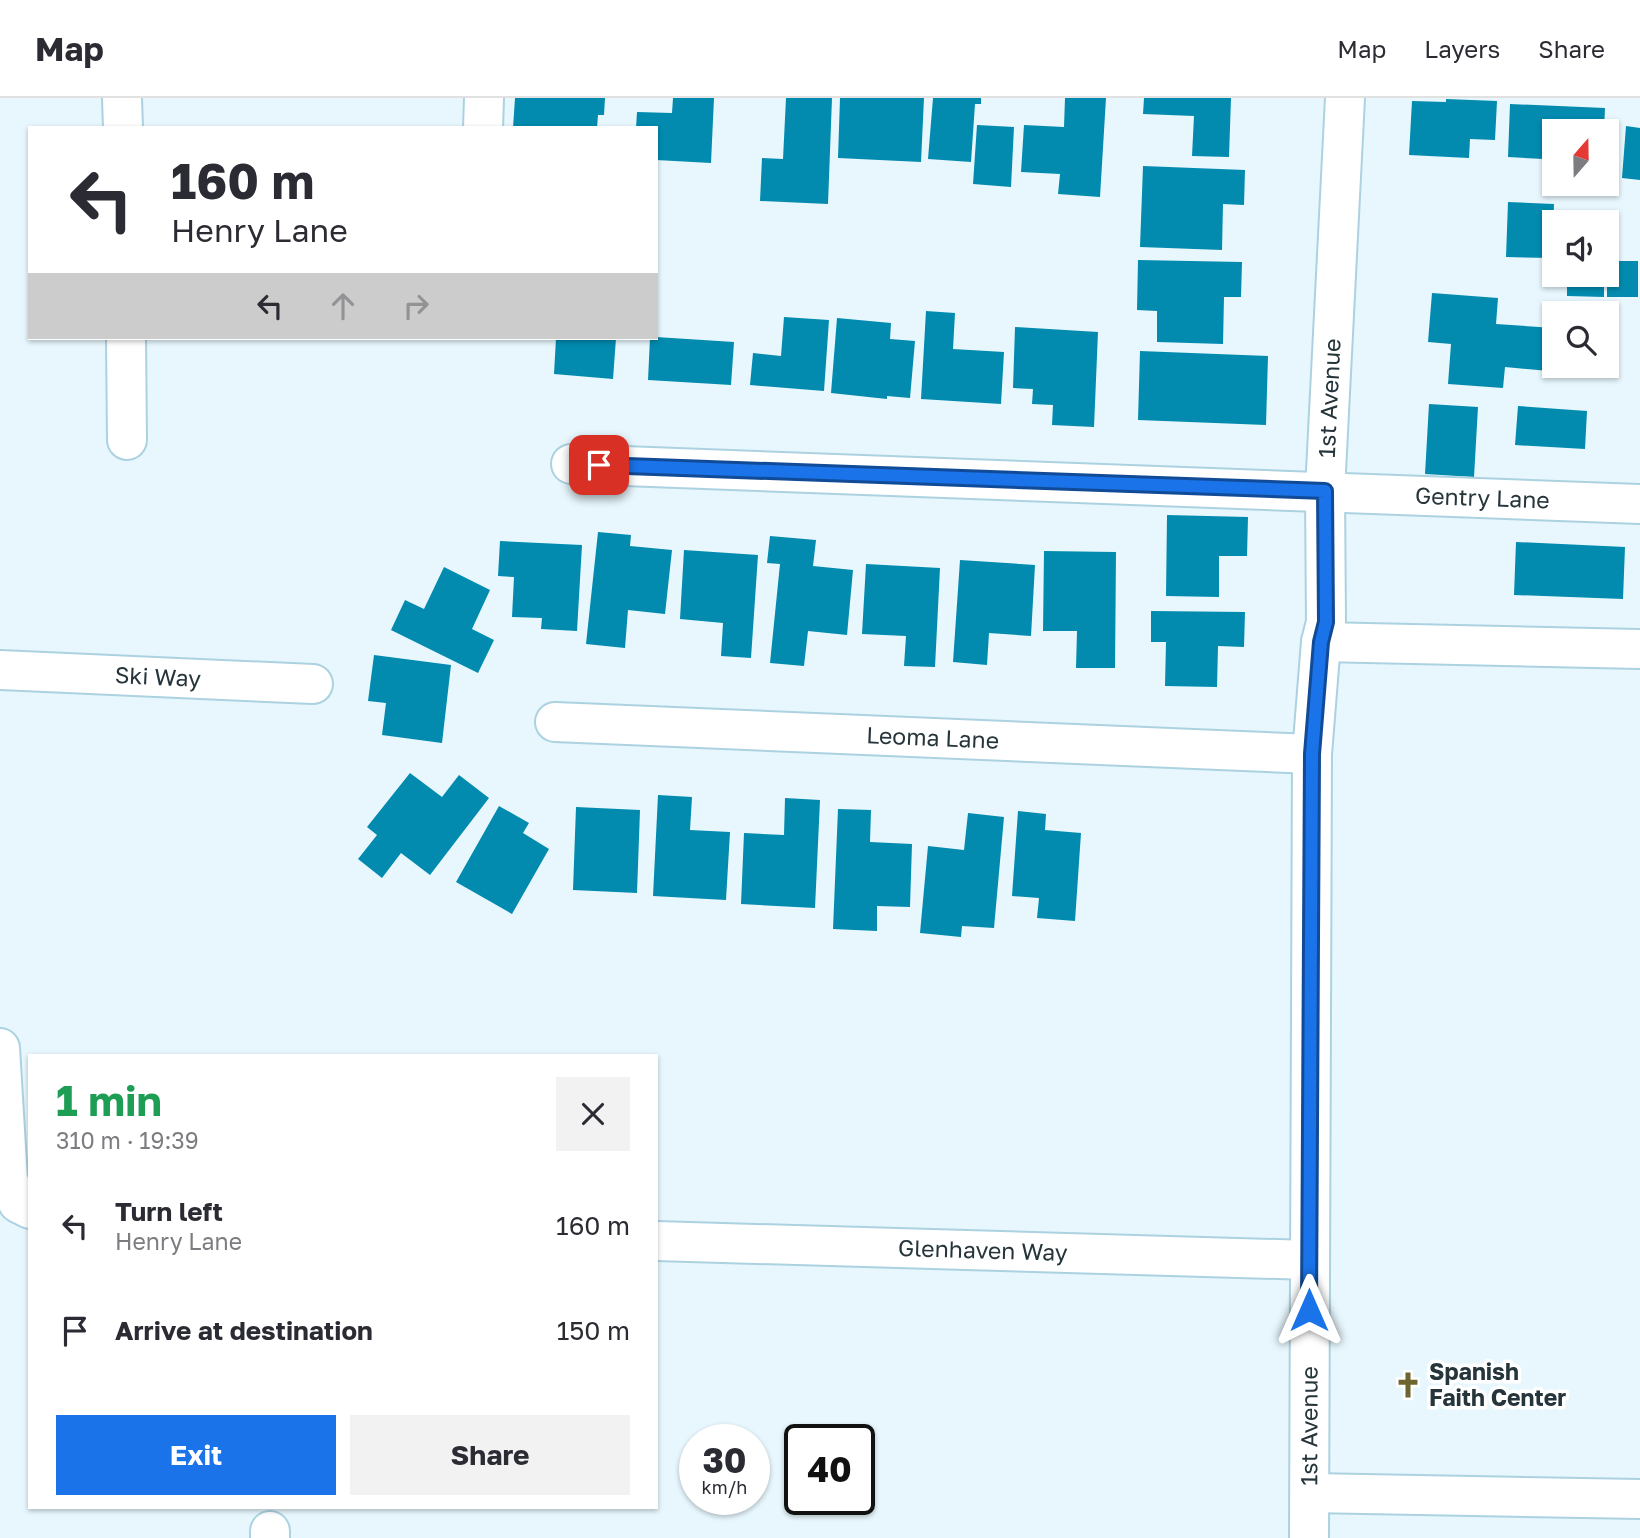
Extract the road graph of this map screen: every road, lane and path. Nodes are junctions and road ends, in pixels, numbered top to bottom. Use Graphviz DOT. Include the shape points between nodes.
graph roads {
  1 [pos="122,98"];
  2 [pos="484,98"];
  3 [pos="1345,98"];
  4 [pos="123,126"];
  5 [pos="482,126"];
  6 [pos="126,340"];
  7 [pos="127,440"];
  8 [pos="571,464"];
  9 [pos="1325,491"];
  10 [pos="1640,504"];
  11 [pos="1321,642"];
  12 [pos="1640,649"];
  13 [pos="0,670"];
  14 [pos="313,684"];
  15 [pos="555,722"];
  16 [pos="1312,754"];
  17 [pos="1,1050"];
  18 [pos="28,1208"];
  19 [pos="658,1241"];
  20 [pos="1309,1260"];
  21 [pos="1310,1493"];
  22 [pos="1640,1499"];
  23 [pos="1308,1538"];
  1 -- 4 [label="street"];
  2 -- 5 [label="street"];
  3 -- 9 [label="street, 1st Avenue"];
  6 -- 7 [label="street"];
  8 -- 9 [label="street, Gentry Lane"];
  9 -- 10 [label="street, Gentry Lane"];
  9 -- 11 [label="street, 1st Avenue" via="1326,622"];
  11 -- 12 [label="street"];
  11 -- 16 [label="street, 1st Avenue"];
  13 -- 14 [label="street, Ski Way"];
  15 -- 16 [label="street, Leoma Lane"];
  16 -- 20 [label="street, 1st Avenue"];
  17 -- 18 [label="street" via="8,1180 18,1203"];
  19 -- 20 [label="street, Glenhaven Way"];
  20 -- 21 [label="street, 1st Avenue"];
  21 -- 22 [label="street"];
  21 -- 23 [label="street, 1st Avenue"];
}
